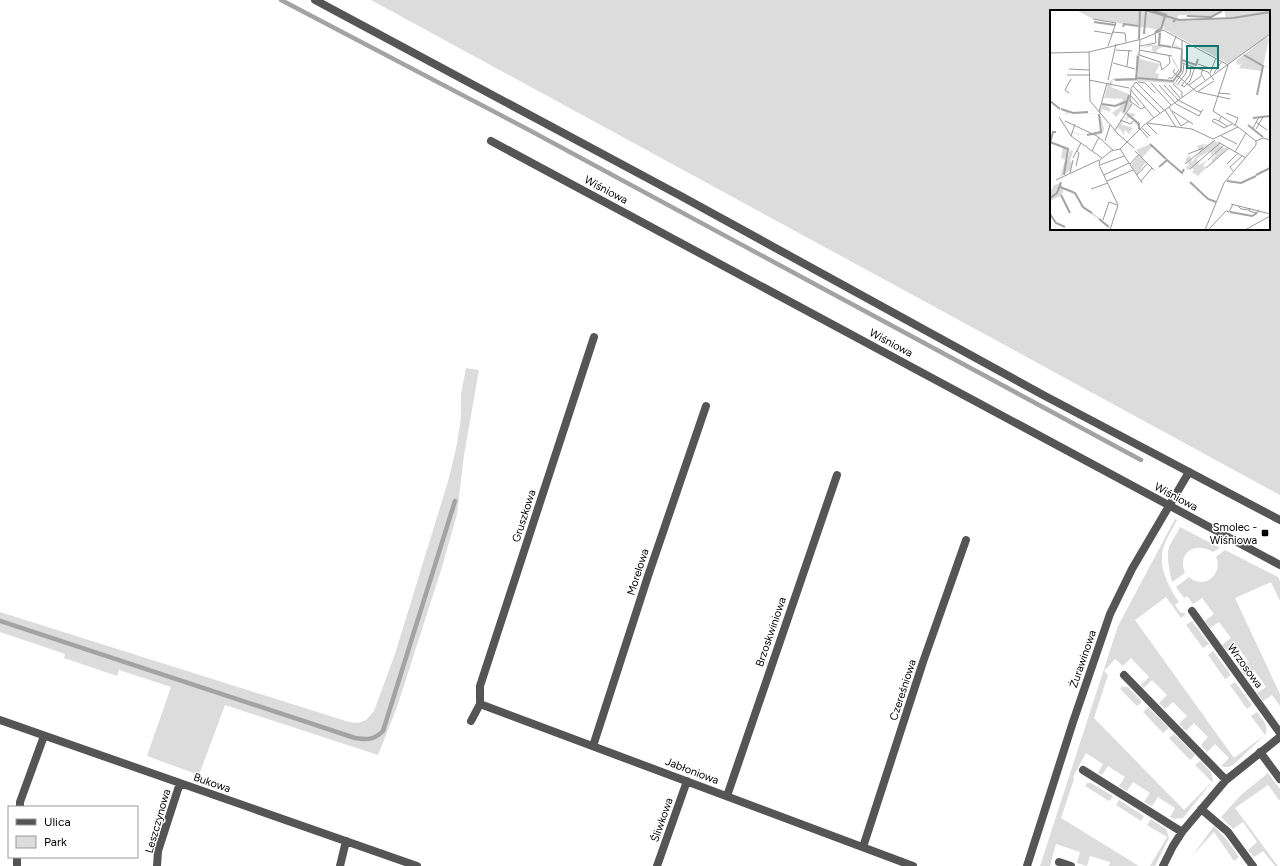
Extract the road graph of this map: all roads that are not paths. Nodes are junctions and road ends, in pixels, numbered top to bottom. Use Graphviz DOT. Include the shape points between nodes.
graph roads {
  1 [pos="315,0"];
  2 [pos="491,141"];
  3 [pos="594,337"];
  4 [pos="706,406"];
  5 [pos="1189,472"];
  6 [pos="837,475"];
  7 [pos="1169,505"];
  8 [pos="1280,520"];
  9 [pos="966,540"];
  10 [pos="1280,565"];
  11 [pos="1192,611"];
  12 [pos="1124,675"];
  13 [pos="480,704"];
  14 [pos="0,720"];
  15 [pos="471,720"];
  16 [pos="1280,733"];
  17 [pos="44,736"];
  18 [pos="1280,737"];
  19 [pos="593,746"];
  20 [pos="1260,752"];
  21 [pos="1083,770"];
  22 [pos="1280,779"];
  23 [pos="1226,780"];
  24 [pos="687,781"];
  25 [pos="180,783"];
  26 [pos="727,796"];
  27 [pos="20,806"];
  28 [pos="1201,809"];
  29 [pos="1182,832"];
  30 [pos="346,841"];
  31 [pos="863,847"];
  32 [pos="1059,862"];
  33 [pos="158,866"];
  34 [pos="340,866"];
  35 [pos="417,866"];
  36 [pos="657,866"];
  37 [pos="913,866"];
  38 [pos="1027,866"];
  39 [pos="1071,866"];
  40 [pos="1163,866"];
  41 [pos="1253,866"];
  1 -- 5 [label="street"];
  2 -- 7 [label="street, Wiśniowa"];
  3 -- 13 [label="street, Gruszkowa" via="480,686"];
  4 -- 19 [label="street, Morelowa"];
  5 -- 7 [label="street, Żurawinowa"];
  5 -- 8 [label="street"];
  6 -- 26 [label="street, Brzoskwiniowa"];
  7 -- 10 [label="street, Wiśniowa"];
  7 -- 38 [label="street, Żurawinowa" via="1132,569 1110,614"];
  9 -- 31 [label="street, Czereśniowa"];
  11 -- 16 [label="street, Wrzosowa"];
  12 -- 23 [label="street"];
  13 -- 15 [label="street"];
  13 -- 19 [label="street, Jabłoniowa"];
  14 -- 17 [label="street, Bukowa"];
  17 -- 25 [label="street, Bukowa"];
  17 -- 27 [label="street"];
  18 -- 20 [label="street"];
  19 -- 24 [label="street, Jabłoniowa"];
  20 -- 22 [label="street"];
  20 -- 23 [label="street"];
  21 -- 29 [label="street"];
  23 -- 28 [label="street"];
  24 -- 26 [label="street, Jabłoniowa"];
  24 -- 36 [label="street, Śliwkowa"];
  25 -- 30 [label="street, Bukowa"];
  25 -- 33 [label="street, Leszczynowa" via="158,851"];
  26 -- 31 [label="street, Jabłoniowa"];
  28 -- 29 [label="street"];
  28 -- 41 [label="street" via="1228,832"];
  29 -- 40 [label="street"];
  30 -- 34 [label="street"];
  30 -- 35 [label="street, Bukowa"];
  31 -- 37 [label="street, Jabłoniowa"];
  32 -- 39 [label="street"];
}
